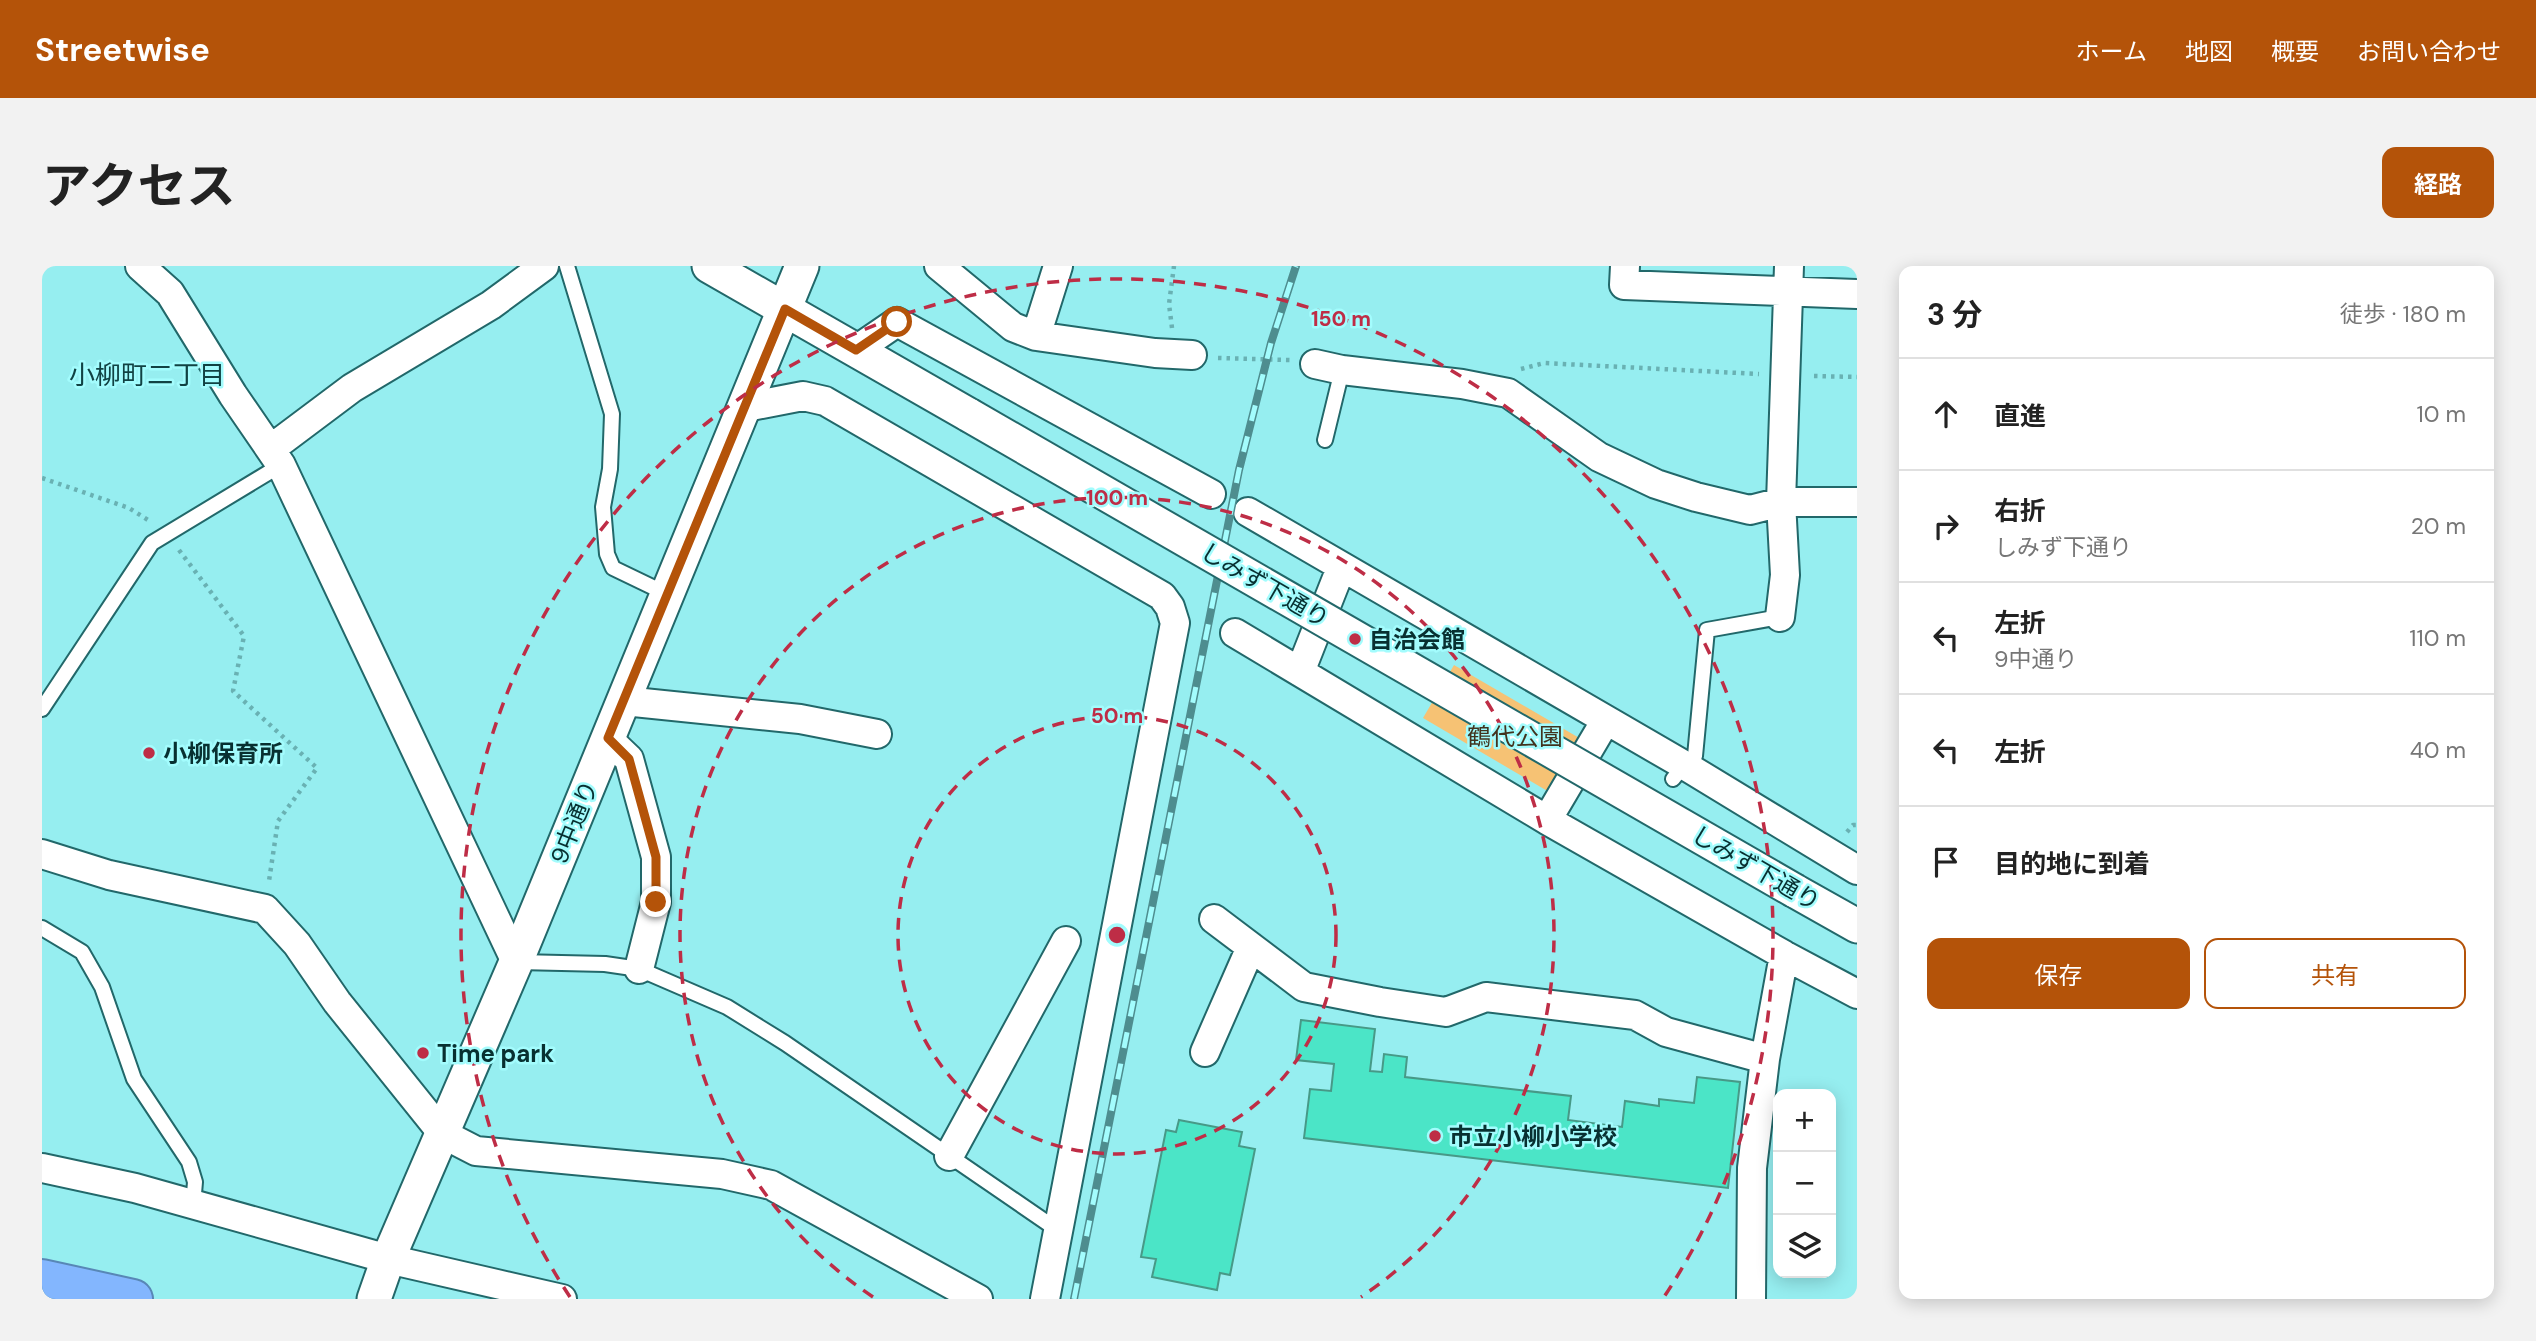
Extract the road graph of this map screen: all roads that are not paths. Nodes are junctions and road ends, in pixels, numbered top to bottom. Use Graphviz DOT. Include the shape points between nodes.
graph roads {
  1 [pos="140,266"];
  2 [pos="544,266"];
  3 [pos="567,266"];
  4 [pos="709,266"];
  5 [pos="802,266"];
  6 [pos="939,266"];
  7 [pos="1058,266"];
  8 [pos="1625,266"];
  9 [pos="1788,279"];
  10 [pos="1857,294"];
  11 [pos="785,309"];
  12 [pos="1036,337"];
  13 [pos="856,350"];
  14 [pos="1192,355"];
  15 [pos="1301,361"];
  16 [pos="1342,370"];
  17 [pos="746,407"];
  18 [pos="1325,440"];
  19 [pos="276,456"];
  20 [pos="1211,494"];
  21 [pos="1781,502"];
  22 [pos="1857,502"];
  23 [pos="1248,512"];
  24 [pos="1341,568"];
  25 [pos="667,594"];
  26 [pos="1780,617"];
  27 [pos="1235,633"];
  28 [pos="1300,672"];
  29 [pos="624,701"];
  30 [pos="42,709"];
  31 [pos="1606,720"];
  32 [pos="877,734"];
  33 [pos="608,738"];
  34 [pos="1679,772"];
  35 [pos="1548,820"];
  36 [pos="42,854"];
  37 [pos="1857,870"];
  38 [pos="1214,919"];
  39 [pos="1857,926"];
  40 [pos="42,928"];
  41 [pos="1066,941"];
  42 [pos="1251,947"];
  43 [pos="1784,955"];
  44 [pos="516,962"];
  45 [pos="639,969"];
  46 [pos="1857,994"];
  47 [pos="1205,1052"];
  48 [pos="1765,1059"];
  49 [pos="443,1134"];
  50 [pos="949,1156"];
  51 [pos="42,1168"];
  52 [pos="192,1205"];
  53 [pos="1059,1231"];
  54 [pos="388,1259"];
  55 [pos="42,1279"];
  56 [pos="134,1299"];
  57 [pos="374,1299"];
  58 [pos="562,1299"];
  59 [pos="978,1299"];
  60 [pos="1045,1299"];
  61 [pos="1751,1299"];
  1 -- 19 [label="street" via="170,293"];
  2 -- 19 [label="street" via="491,305 352,388"];
  3 -- 25 [label="lane" via="612,414 603,507 607,554 613,568"];
  4 -- 11 [label="street, しみず下通り"];
  5 -- 11 [label="street, 9中通り"];
  6 -- 12 [label="street" via="1013,327"];
  7 -- 12 [label="street"];
  8 -- 9 [label="street" via="1624,285"];
  9 -- 10 [label="street"];
  9 -- 21 [label="street"];
  11 -- 13 [label="street, しみず下通り"];
  11 -- 17 [label="street, 9中通り"];
  12 -- 14 [label="street"];
  13 -- 20 [label="street" via="897,322"];
  13 -- 39 [label="street, しみず下通り, bridge"];
  15 -- 16 [label="street"];
  16 -- 18 [label="lane"];
  16 -- 21 [label="street" via="1508,393 1599,457 1656,484 1750,510"];
  17 -- 25 [label="street, 9中通り"];
  17 -- 53 [label="street" via="803,396 825,401 1162,596 1170,607 1175,623"];
  19 -- 30 [label="lane" via="152,542"];
  19 -- 44 [label="street"];
  21 -- 22 [label="street"];
  21 -- 26 [label="street" via="1785,575"];
  23 -- 24 [label="street"];
  24 -- 28 [label="street"];
  24 -- 31 [label="street"];
  25 -- 29 [label="street, 9中通り"];
  26 -- 34 [label="lane" via="1707,630 1695,756"];
  27 -- 28 [label="street"];
  28 -- 35 [label="street"];
  29 -- 32 [label="street" via="800,719"];
  29 -- 33 [label="street, 9中通り"];
  31 -- 34 [label="street"];
  31 -- 35 [label="street"];
  33 -- 44 [label="street, 9中通り"];
  33 -- 45 [label="street" via="629,759 656,857 656,902"];
  34 -- 37 [label="street"];
  35 -- 43 [label="street"];
  36 -- 49 [label="street" via="109,875 265,909 298,944 337,1002"];
  38 -- 42 [label="street"];
  40 -- 52 [label="lane" via="82,952 102,987 134,1080 189,1163 195,1182"];
  41 -- 50 [label="street"];
  42 -- 47 [label="street"];
  42 -- 48 [label="street" via="1304,987 1446,1012 1486,997 1635,1015 1666,1032"];
  43 -- 46 [label="street"];
  43 -- 48 [label="street"];
  44 -- 45 [label="lane"];
  44 -- 49 [label="street, 9中通り"];
  45 -- 50 [label="lane" via="726,1007"];
  48 -- 61 [label="street" via="1752,1168"];
  49 -- 54 [label="street, 9中通り"];
  49 -- 59 [label="street" via="476,1151 722,1174 771,1185"];
  50 -- 53 [label="lane"];
  51 -- 52 [label="street"];
  52 -- 54 [label="street"];
  53 -- 60 [label="street"];
  54 -- 57 [label="street, 9中通り"];
  54 -- 58 [label="street"];
  55 -- 56 [label="highway"];
}
